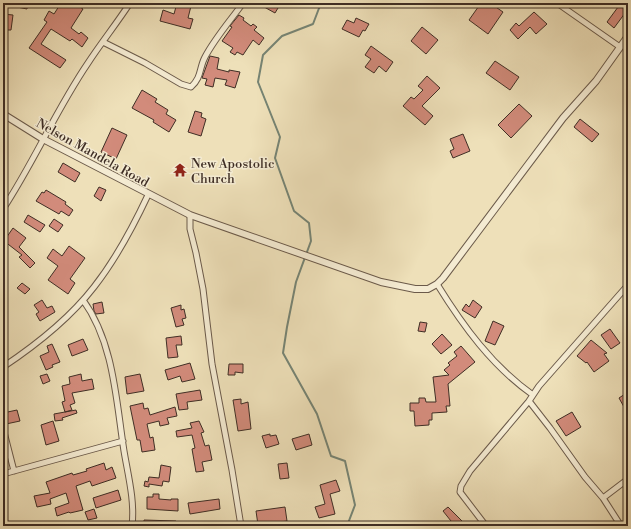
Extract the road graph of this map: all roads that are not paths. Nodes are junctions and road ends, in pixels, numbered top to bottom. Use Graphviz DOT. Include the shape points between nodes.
graph roads {
  1 [pos="130,3"];
  2 [pos="243,3"];
  3 [pos="557,3"];
  4 [pos="628,36"];
  5 [pos="103,42"];
  6 [pos="620,47"];
  7 [pos="3,114"];
  8 [pos="43,139"];
  9 [pos="148,195"];
  10 [pos="3,209"];
  11 [pos="190,216"];
  12 [pos="437,284"];
  13 [pos="628,285"];
  14 [pos="83,300"];
  15 [pos="3,367"];
  16 [pos="533,395"];
  17 [pos="529,401"];
  18 [pos="3,428"];
  19 [pos="123,441"];
  20 [pos="14,471"];
  21 [pos="3,474"];
  22 [pos="628,479"];
  23 [pos="603,498"];
  24 [pos="132,526"];
  25 [pos="241,526"];
  26 [pos="486,526"];
  27 [pos="621,526"];
  1 -- 5 [label="street"];
  2 -- 5 [label="street" via="204,58 201,72 190,87"];
  3 -- 6 [label="street"];
  4 -- 6 [label="street"];
  5 -- 8 [label="street"];
  6 -- 12 [label="street"];
  7 -- 8 [label="street, Nelson Mandela Road"];
  8 -- 9 [label="street, Nelson Mandela Road"];
  8 -- 10 [label="street"];
  9 -- 11 [label="street"];
  9 -- 14 [label="street, Nelson Mandela Road" via="112,260"];
  11 -- 12 [label="street" via="380,282 415,289 428,289"];
  11 -- 25 [label="street" via="190,229 203,289 212,364"];
  12 -- 16 [label="street" via="460,320 491,358"];
  13 -- 16 [label="street" via="543,380"];
  14 -- 15 [label="street, Nelson Mandela Road" via="37,343"];
  14 -- 19 [label="street" via="100,327 112,368"];
  16 -- 17 [label="street"];
  17 -- 23 [label="street"];
  17 -- 26 [label="street" via="470,471 461,486 460,492"];
  18 -- 20 [label="street"];
  19 -- 20 [label="street"];
  19 -- 24 [label="street" via="133,513"];
  20 -- 21 [label="street"];
  22 -- 23 [label="street"];
  23 -- 27 [label="street"];
}
